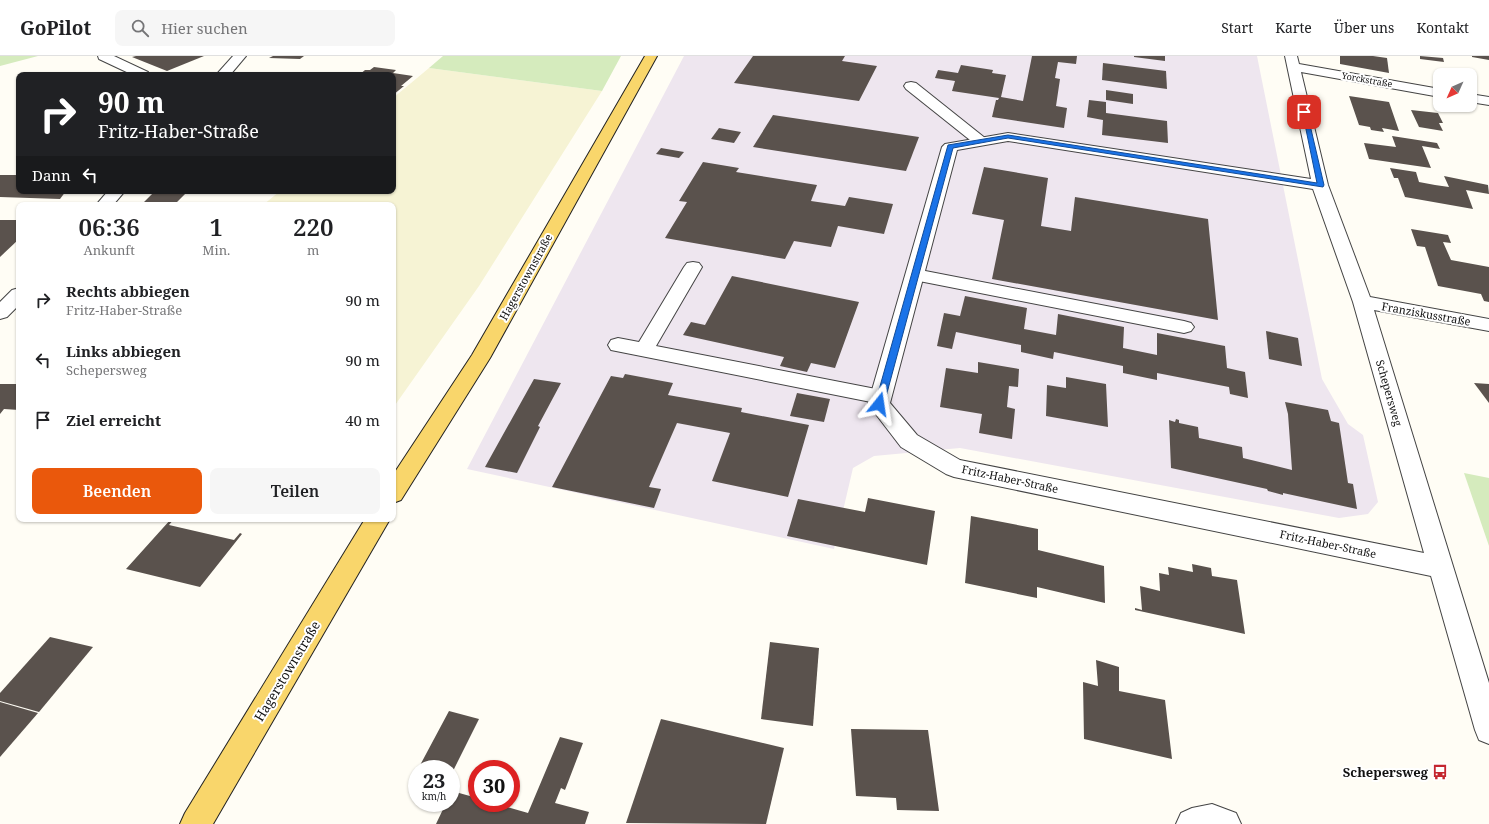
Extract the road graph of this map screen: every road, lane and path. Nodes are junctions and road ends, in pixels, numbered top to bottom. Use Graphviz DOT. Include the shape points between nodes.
graph roads {
  1 [pos="104,56"];
  2 [pos="240,56"];
  3 [pos="651,56"];
  4 [pos="1292,62"];
  5 [pos="137,72"];
  6 [pos="226,72"];
  7 [pos="911,86"];
  8 [pos="1433,92"];
  9 [pos="1477,99"];
  10 [pos="1489,101"];
  11 [pos="980,141"];
  12 [pos="1320,185"];
  13 [pos="114,194"];
  14 [pos="107,202"];
  15 [pos="693,267"];
  16 [pos="915,275"];
  17 [pos="16,297"];
  18 [pos="1362,302"];
  19 [pos="0,313"];
  20 [pos="1489,325"];
  21 [pos="1184,327"];
  22 [pos="618,345"];
  23 [pos="644,350"];
  24 [pos="881,397"];
  25 [pos="396,489"];
  26 [pos="376,522"];
  27 [pos="1440,567"];
  28 [pos="1489,730"];
  29 [pos="196,824"];
  30 [pos="1192,824"];
  31 [pos="1225,824"];
  1 -- 5 [label="street"];
  2 -- 6 [label="street"];
  3 -- 25 [label="main road, Hagerstownstraße" via="480,358"];
  4 -- 8 [label="street, Yorckstraße"];
  4 -- 12 [label="street, Schepersweg"];
  7 -- 11 [label="street"];
  9 -- 10 [label="street"];
  11 -- 12 [label="street" via="1008,137"];
  11 -- 16 [label="street" via="950,147"];
  12 -- 18 [label="street, Schepersweg"];
  13 -- 14 [label="street"];
  15 -- 23 [label="street"];
  16 -- 21 [label="street"];
  16 -- 24 [label="street"];
  17 -- 19 [label="street"];
  18 -- 20 [label="street, Franziskusstraße"];
  18 -- 27 [label="street, Schepersweg"];
  22 -- 23 [label="street"];
  23 -- 24 [label="street"];
  24 -- 27 [label="street, Fritz-Haber-Straße" via="879,404 910,441 954,468"];
  26 -- 29 [label="main road, Hagerstownstraße"];
  27 -- 28 [label="street, Schepersweg"];
  30 -- 31 [label="street" via="1212,820"];
}
